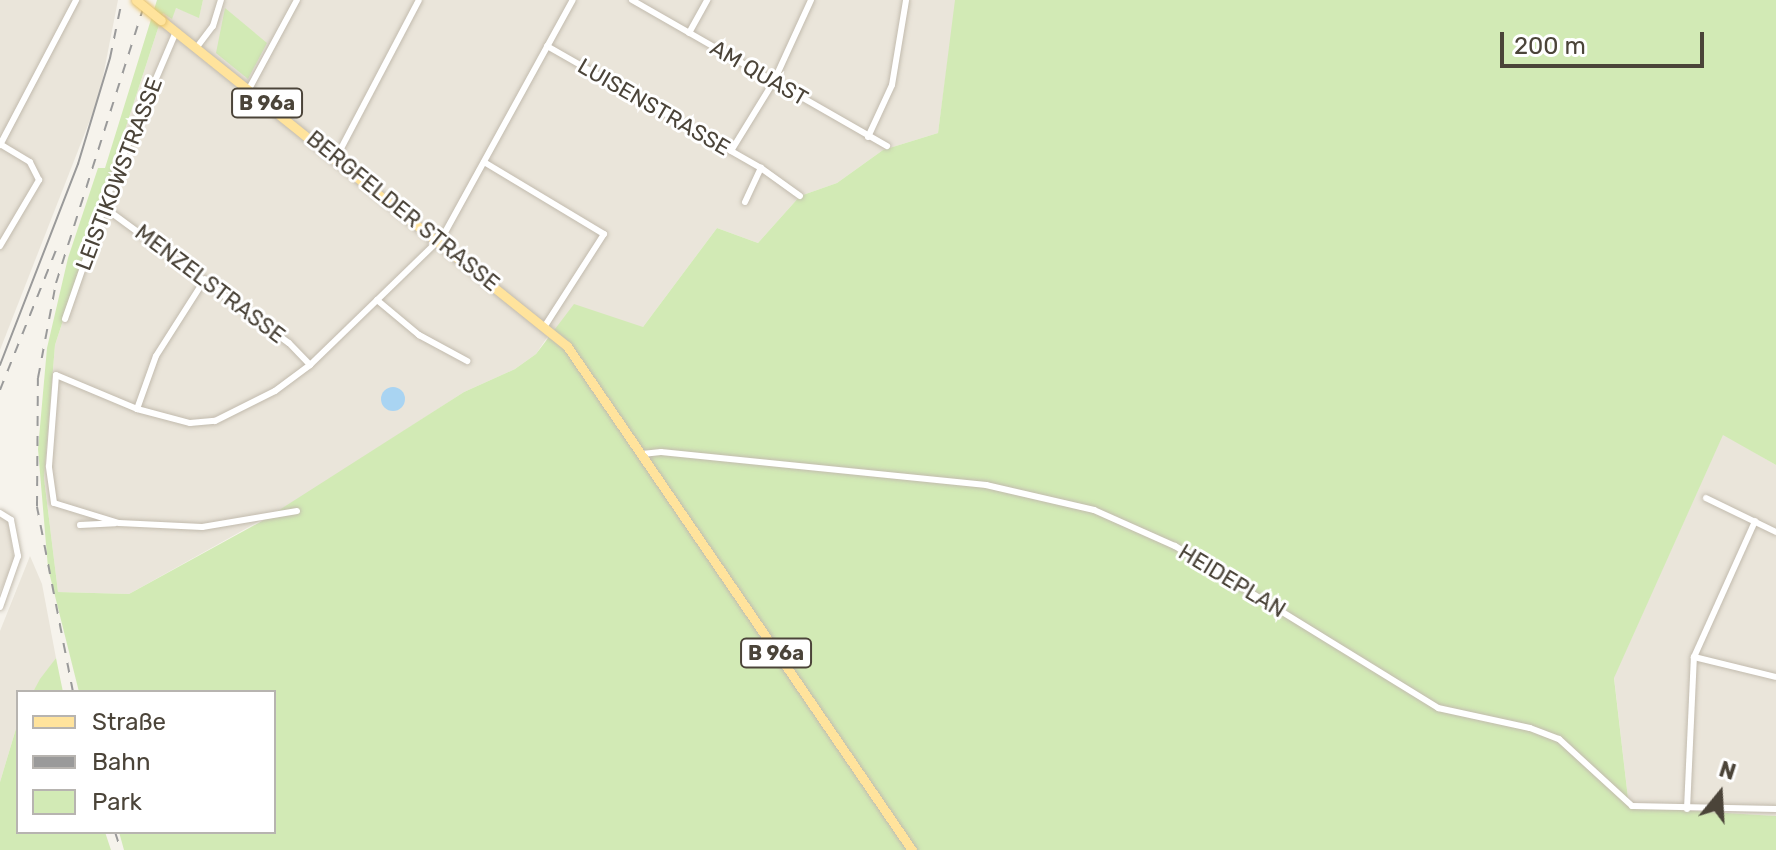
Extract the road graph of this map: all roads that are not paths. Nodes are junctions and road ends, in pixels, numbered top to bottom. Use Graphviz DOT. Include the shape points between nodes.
graph roads {
  1 [pos="76,0"];
  2 [pos="136,0"];
  3 [pos="221,0"];
  4 [pos="297,0"];
  5 [pos="419,0"];
  6 [pos="573,0"];
  7 [pos="632,0"];
  8 [pos="707,0"];
  9 [pos="811,0"];
  10 [pos="906,0"];
  11 [pos="176,32"];
  12 [pos="689,33"];
  13 [pos="547,46"];
  14 [pos="197,47"];
  15 [pos="774,81"];
  16 [pos="249,89"];
  17 [pos="868,137"];
  18 [pos="0,144"];
  19 [pos="887,146"];
  20 [pos="731,151"];
  21 [pos="336,158"];
  22 [pos="484,162"];
  23 [pos="761,168"];
  24 [pos="800,196"];
  25 [pos="745,202"];
  26 [pos="105,208"];
  27 [pos="439,241"];
  28 [pos="0,246"];
  29 [pos="205,279"];
  30 [pos="377,300"];
  31 [pos="65,319"];
  32 [pos="545,326"];
  33 [pos="467,361"];
  34 [pos="310,365"];
  35 [pos="137,409"];
  36 [pos="642,454"];
  37 [pos="1706,498"];
  38 [pos="297,511"];
  39 [pos="0,513"];
  40 [pos="1755,521"];
  41 [pos="119,523"];
  42 [pos="80,525"];
  43 [pos="1776,532"];
  44 [pos="0,607"];
  45 [pos="1694,657"];
  46 [pos="1776,677"];
  47 [pos="1687,809"];
  48 [pos="1776,809"];
  49 [pos="912,850"];
  1 -- 18 [label="street"];
  2 -- 11 [label="main road, BERGFELDER STRASSE / B 96a, bridge"];
  3 -- 14 [label="street" via="213,26"];
  4 -- 16 [label="street"];
  5 -- 21 [label="street"];
  6 -- 13 [label="street"];
  7 -- 12 [label="street, AM QUAST"];
  8 -- 12 [label="street"];
  9 -- 15 [label="street"];
  10 -- 17 [label="street" via="892,85"];
  11 -- 14 [label="main road, BERGFELDER STRASSE / B 96a"];
  11 -- 26 [label="street, LEISTIKOWSTRASSE" via="149,88"];
  12 -- 15 [label="street, AM QUAST"];
  13 -- 20 [label="street, LUISENSTRASSE"];
  13 -- 22 [label="street"];
  14 -- 16 [label="main road, BERGFELDER STRASSE / B 96a"];
  15 -- 17 [label="street, AM QUAST"];
  15 -- 20 [label="street"];
  16 -- 21 [label="main road, BERGFELDER STRASSE / B 96a"];
  17 -- 19 [label="street, AM QUAST"];
  18 -- 28 [label="street" via="30,162 39,180"];
  20 -- 23 [label="street, LUISENSTRASSE"];
  21 -- 27 [label="main road, BERGFELDER STRASSE / B 96a"];
  22 -- 27 [label="street"];
  22 -- 32 [label="street" via="604,234"];
  23 -- 24 [label="street, LUISENSTRASSE"];
  23 -- 25 [label="street"];
  26 -- 29 [label="street, MENZELSTRASSE"];
  26 -- 31 [label="street, LEISTIKOWSTRASSE"];
  27 -- 30 [label="street"];
  27 -- 32 [label="main road, BERGFELDER STRASSE / B 96a"];
  29 -- 34 [label="street, MENZELSTRASSE"];
  29 -- 35 [label="street" via="156,356"];
  30 -- 33 [label="street" via="419,335"];
  30 -- 34 [label="street"];
  32 -- 36 [label="main road, BERGFELDER STRASSE / B 96a" via="567,346"];
  34 -- 35 [label="street" via="275,391 215,421 190,423"];
  35 -- 41 [label="street" via="56,375 49,445 54,503"];
  36 -- 47 [label="street, HEIDEPLAN" via="986,485 1094,510 1175,546 1438,708 1559,739 1632,806"];
  36 -- 49 [label="main road, B 96a"];
  37 -- 40 [label="street"];
  38 -- 41 [label="street" via="219,527"];
  39 -- 44 [label="street" via="9,516 18,556"];
  40 -- 43 [label="street"];
  40 -- 45 [label="street"];
  41 -- 42 [label="street"];
  45 -- 46 [label="street"];
  45 -- 47 [label="street"];
  47 -- 48 [label="street, HEIDEPLAN"];
}
